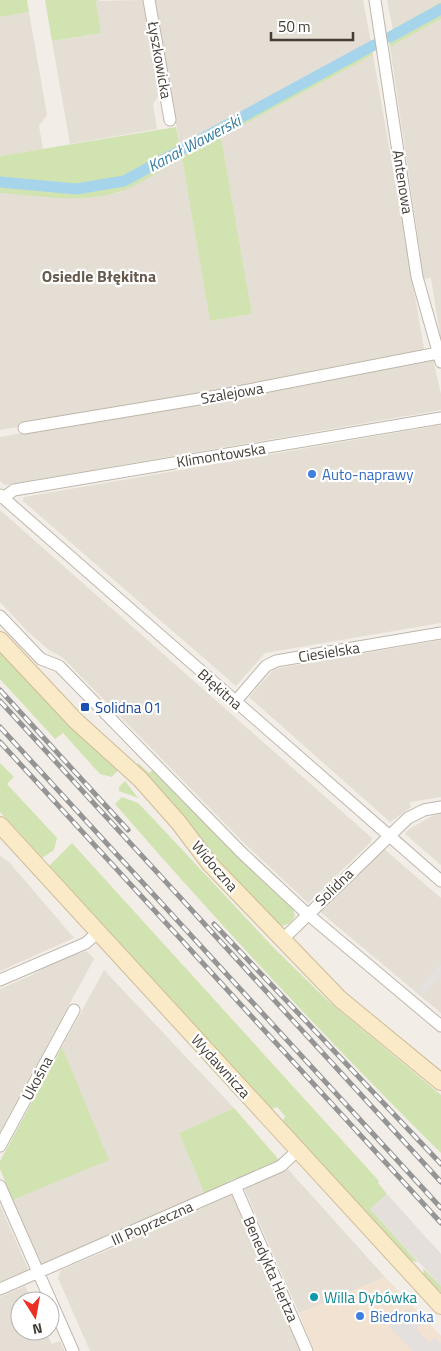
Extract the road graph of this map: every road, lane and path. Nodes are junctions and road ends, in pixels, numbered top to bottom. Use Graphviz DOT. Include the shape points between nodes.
graph roads {
  1 [pos="149,0"];
  2 [pos="375,0"];
  3 [pos="170,120"];
  4 [pos="440,357"];
  5 [pos="441,418"];
  6 [pos="24,428"];
  7 [pos="2,496"];
  8 [pos="0,616"];
  9 [pos="441,634"];
  10 [pos="0,640"];
  11 [pos="235,702"];
  12 [pos="441,807"];
  13 [pos="0,825"];
  14 [pos="388,835"];
  15 [pos="441,881"];
  16 [pos="307,914"];
  17 [pos="98,932"];
  18 [pos="282,940"];
  19 [pos="0,980"];
  20 [pos="74,1010"];
  21 [pos="441,1026"];
  22 [pos="441,1082"];
  23 [pos="0,1146"];
  24 [pos="298,1150"];
  25 [pos="0,1186"];
  26 [pos="235,1186"];
  27 [pos="38,1273"];
  28 [pos="0,1288"];
  29 [pos="441,1306"];
  30 [pos="72,1351"];
  31 [pos="307,1351"];
  1 -- 3 [label="street, Łyszkowicka"];
  2 -- 4 [label="street, Antenowa" via="418,283"];
  4 -- 6 [label="street, Szalejowa"];
  5 -- 7 [label="street, Klimontowska" via="14,490"];
  7 -- 11 [label="street, Błękitna"];
  8 -- 16 [label="street, Widoczna" via="41,659 58,666 241,852"];
  9 -- 11 [label="street, Ciesielska" via="276,661 266,666"];
  10 -- 18 [label="main road, Widoczna" via="76,721 140,779 205,858"];
  11 -- 14 [label="street, Błękitna"];
  12 -- 14 [label="street, Solidna" via="424,810 408,818"];
  13 -- 17 [label="main road, Wydawnicza"];
  14 -- 15 [label="street, Błękitna"];
  14 -- 16 [label="street, Solidna"];
  16 -- 18 [label="street, Solidna"];
  16 -- 21 [label="street, Widoczna"];
  17 -- 19 [label="street" via="86,943"];
  17 -- 24 [label="main road, Wydawnicza"];
  18 -- 22 [label="main road, Widoczna" via="340,999"];
  20 -- 23 [label="street, Ukośna"];
  24 -- 26 [label="street, III Poprzeczna" via="281,1166"];
  24 -- 29 [label="main road, Wydawnicza"];
  25 -- 27 [label="street"];
  26 -- 27 [label="street, III Poprzeczna"];
  26 -- 31 [label="street, Benedykta Hertza"];
  27 -- 28 [label="street, III Poprzeczna"];
  27 -- 30 [label="street"];
}
